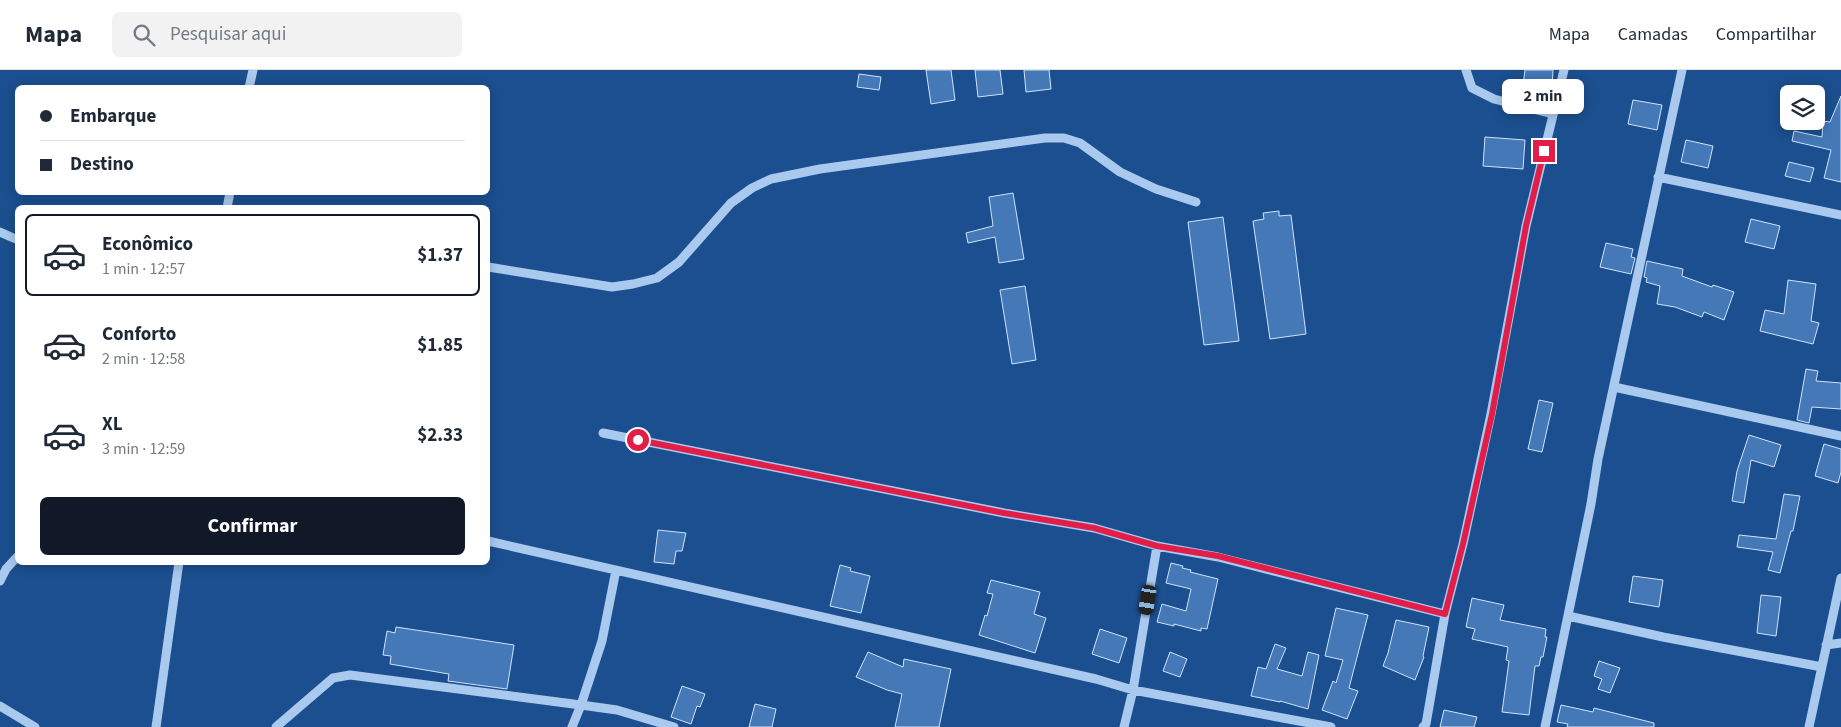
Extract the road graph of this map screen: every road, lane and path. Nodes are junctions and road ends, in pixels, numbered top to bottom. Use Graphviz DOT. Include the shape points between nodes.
graph roads {
  1 [pos="253,70"];
  2 [pos="1466,70"];
  3 [pos="1564,70"];
  4 [pos="1682,70"];
  5 [pos="250,85"];
  6 [pos="1553,114"];
  7 [pos="1658,177"];
  8 [pos="1196,202"];
  9 [pos="1841,215"];
  10 [pos="0,232"];
  11 [pos="15,239"];
  12 [pos="490,267"];
  13 [pos="1614,388"];
  14 [pos="603,433"];
  15 [pos="1841,436"];
  16 [pos="490,541"];
  17 [pos="1157,546"];
  18 [pos="15,559"];
  19 [pos="179,565"];
  20 [pos="616,570"];
  21 [pos="1841,578"];
  22 [pos="0,581"];
  23 [pos="1445,614"];
  24 [pos="1568,616"];
  25 [pos="1841,643"];
  26 [pos="1826,645"];
  27 [pos="1822,667"];
  28 [pos="1133,690"];
  29 [pos="581,705"];
  30 [pos="0,706"];
  31 [pos="35,727"];
  32 [pos="156,727"];
  33 [pos="276,727"];
  34 [pos="572,727"];
  35 [pos="674,727"];
  36 [pos="1124,727"];
  37 [pos="1331,727"];
  38 [pos="1423,727"];
  39 [pos="1545,727"];
  40 [pos="1809,727"];
  1 -- 5 [label="street"];
  2 -- 6 [label="street" via="1472,88 1494,99"];
  3 -- 6 [label="street"];
  4 -- 7 [label="street"];
  6 -- 23 [label="street" via="1526,226 1492,414"];
  7 -- 9 [label="street"];
  7 -- 13 [label="street"];
  8 -- 12 [label="street" via="1156,190 1120,172 1080,143 1064,138 1045,138 820,169 771,179 731,204 679,262 657,278 633,284 612,287"];
  10 -- 11 [label="street"];
  13 -- 15 [label="street"];
  13 -- 24 [label="street"];
  14 -- 17 [label="street" via="1094,528"];
  16 -- 20 [label="street"];
  17 -- 23 [label="street" via="1218,556"];
  17 -- 28 [label="street"];
  18 -- 22 [label="street"];
  19 -- 32 [label="street"];
  20 -- 28 [label="street"];
  20 -- 29 [label="street" via="602,641"];
  21 -- 26 [label="street"];
  23 -- 38 [label="street"];
  24 -- 27 [label="street"];
  24 -- 39 [label="street"];
  25 -- 26 [label="street"];
  26 -- 27 [label="street"];
  27 -- 40 [label="street"];
  28 -- 36 [label="street"];
  28 -- 37 [label="street"];
  29 -- 33 [label="street" via="350,675 333,678"];
  29 -- 34 [label="street"];
  29 -- 35 [label="street" via="617,710"];
  30 -- 31 [label="street"];
}
